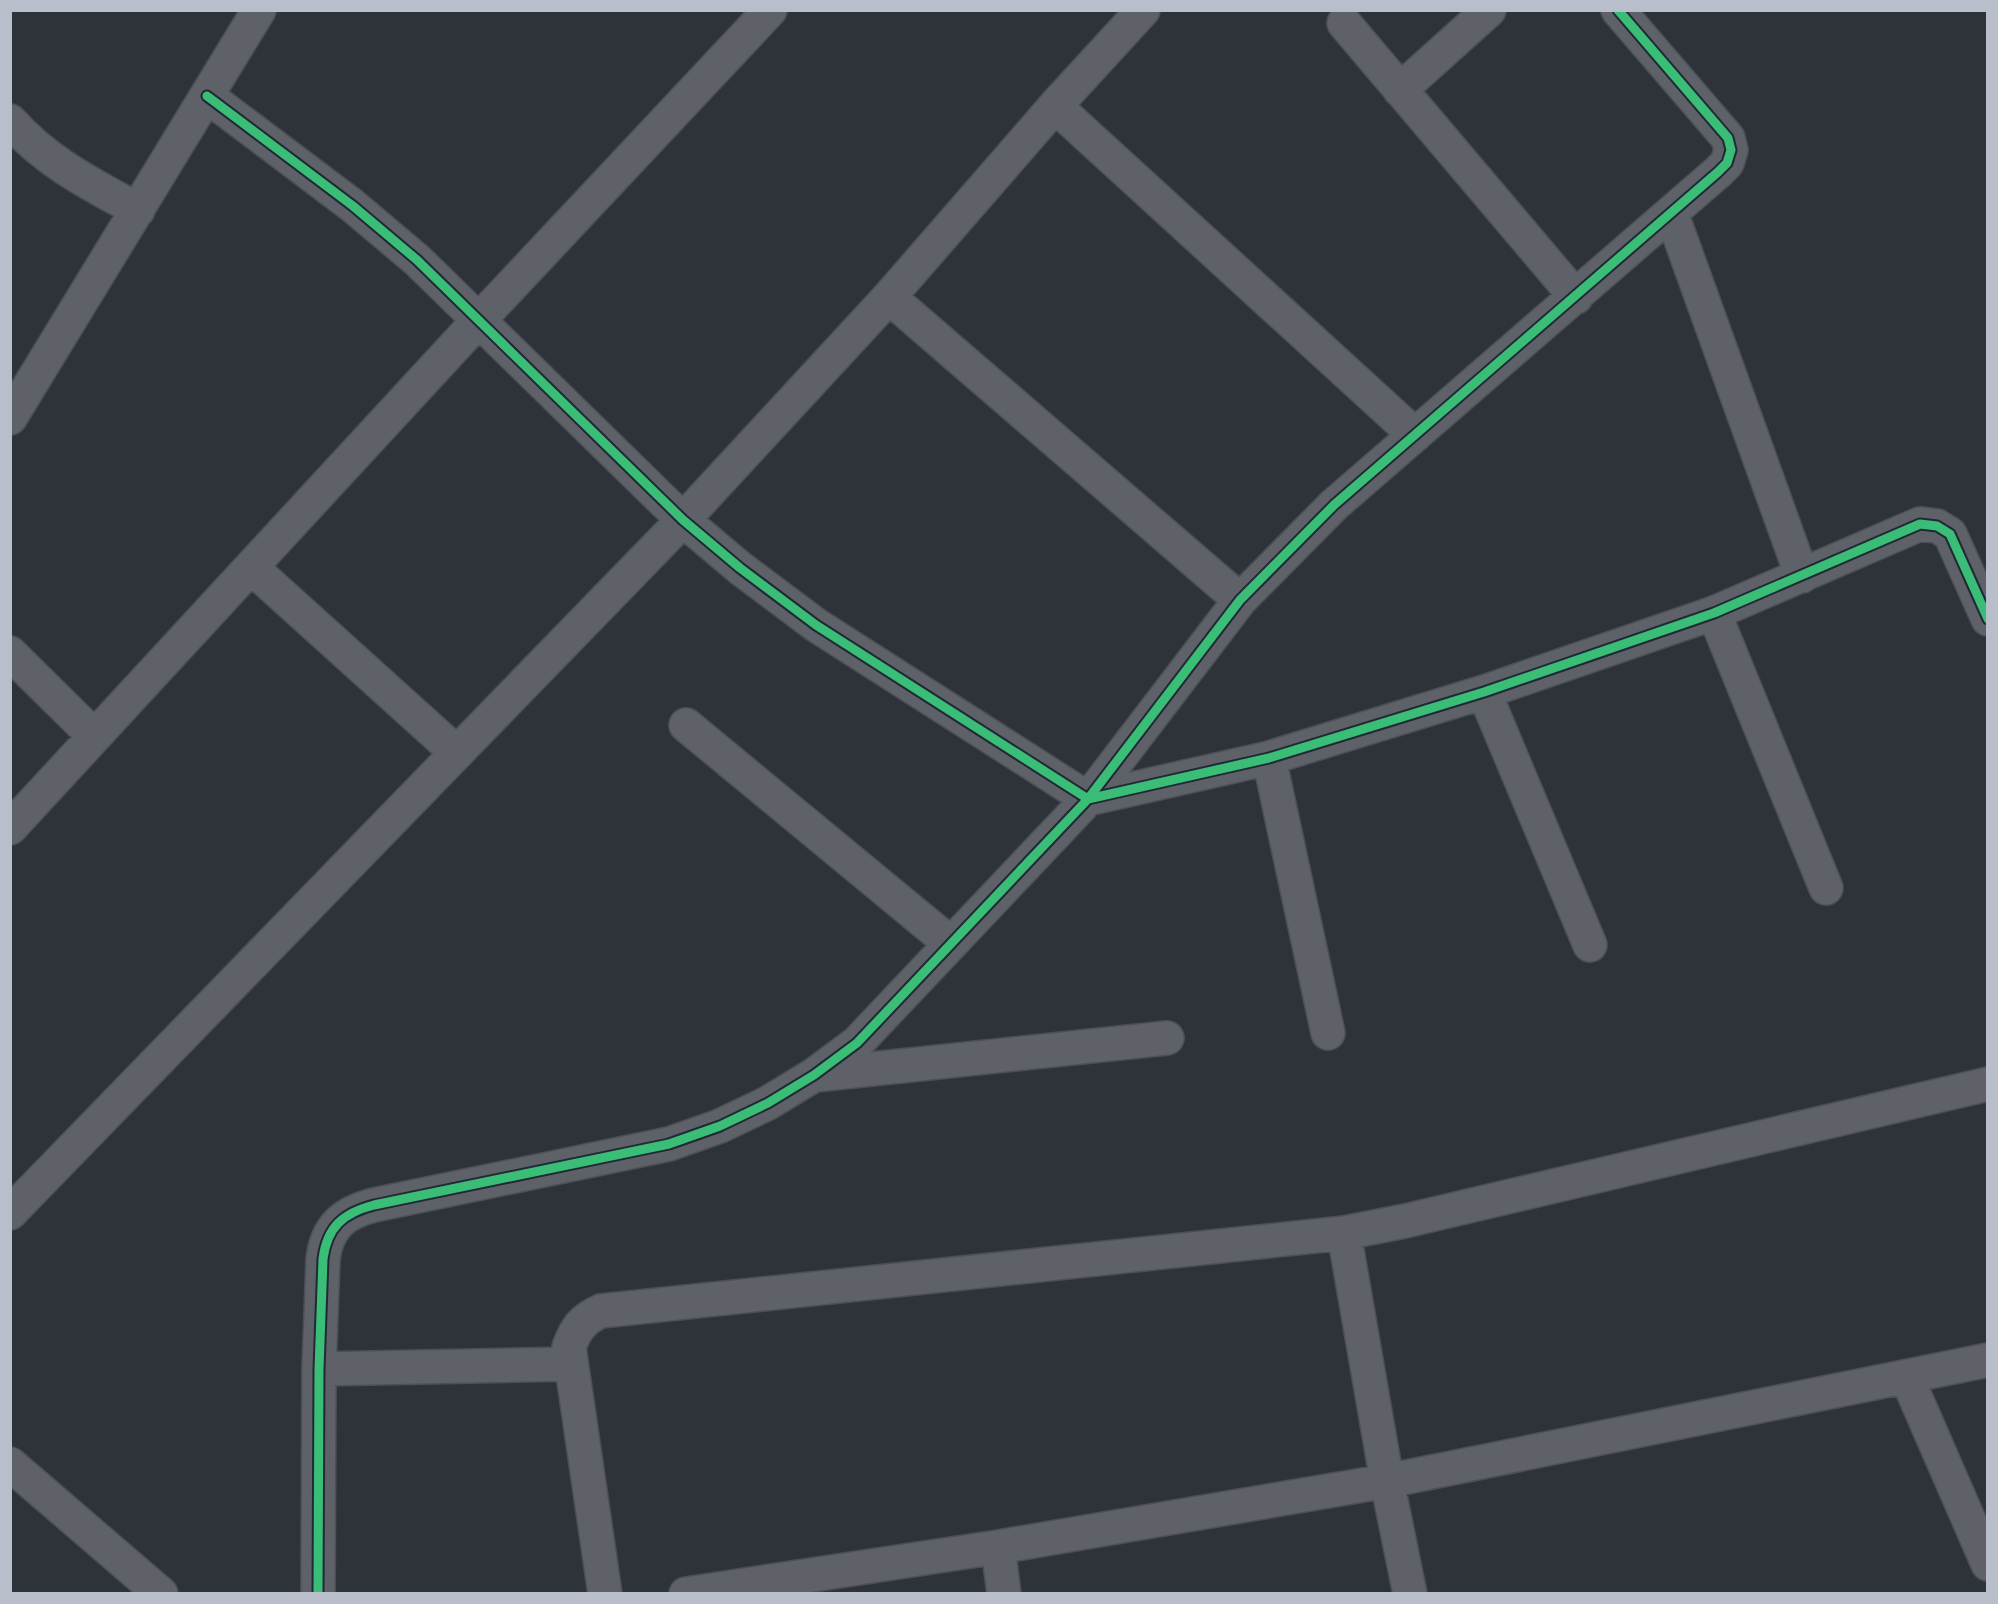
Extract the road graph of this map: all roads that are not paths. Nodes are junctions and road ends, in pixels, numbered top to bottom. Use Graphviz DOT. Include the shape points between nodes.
graph roads {
  1 [pos="260,10"];
  2 [pos="770,10"];
  3 [pos="1143,10"];
  4 [pos="1489,10"];
  5 [pos="1618,10"];
  6 [pos="1344,23"];
  7 [pos="1400,90"];
  8 [pos="207,96"];
  9 [pos="1055,106"];
  10 [pos="10,121"];
  11 [pos="138,210"];
  12 [pos="1672,215"];
  13 [pos="889,297"];
  14 [pos="1576,297"];
  15 [pos="479,320"];
  16 [pos="13,410"];
  17 [pos="1415,435"];
  18 [pos="683,520"];
  19 [pos="252,568"];
  20 [pos="1802,576"];
  21 [pos="1240,600"];
  22 [pos="1714,613"];
  23 [pos="1988,619"];
  24 [pos="10,653"];
  25 [pos="1484,692"];
  26 [pos="686,725"];
  27 [pos="94,736"];
  28 [pos="457,753"];
  29 [pos="1269,758"];
  30 [pos="1088,799"];
  31 [pos="10,828"];
  32 [pos="1826,888"];
  33 [pos="950,943"];
  34 [pos="1590,945"];
  35 [pos="1328,1033"];
  36 [pos="1167,1038"];
  37 [pos="814,1076"];
  38 [pos="1988,1084"];
  39 [pos="16,1198"];
  40 [pos="1344,1233"];
  41 [pos="1988,1360"];
  42 [pos="571,1364"];
  43 [pos="319,1369"];
  44 [pos="1907,1377"];
  45 [pos="10,1464"];
  46 [pos="1387,1481"];
  47 [pos="998,1547"];
  48 [pos="1988,1564"];
  49 [pos="161,1593"];
  50 [pos="318,1593"];
  51 [pos="605,1593"];
  52 [pos="686,1593"];
  53 [pos="1004,1593"];
  54 [pos="1410,1593"];
  1 -- 8 [label="street"];
  2 -- 15 [label="street"];
  3 -- 9 [label="street"];
  4 -- 7 [label="street"];
  5 -- 12 [label="street" via="1728,138 1731,150 1727,163"];
  6 -- 7 [label="street"];
  7 -- 14 [label="street"];
  8 -- 11 [label="street"];
  8 -- 15 [label="street" via="353,206"];
  9 -- 13 [label="street"];
  9 -- 17 [label="street"];
  10 -- 11 [label="street" via="61,167"];
  11 -- 16 [label="street"];
  12 -- 14 [label="street"];
  12 -- 20 [label="street"];
  13 -- 18 [label="street"];
  13 -- 21 [label="street"];
  14 -- 17 [label="street"];
  15 -- 18 [label="street"];
  15 -- 19 [label="street"];
  17 -- 21 [label="street" via="1334,505"];
  18 -- 28 [label="street"];
  18 -- 30 [label="street" via="780,600"];
  19 -- 27 [label="street"];
  19 -- 28 [label="street"];
  20 -- 22 [label="street"];
  20 -- 23 [label="street" via="1920,524 1936,526 1950,534"];
  21 -- 30 [label="street"];
  22 -- 25 [label="street"];
  22 -- 32 [label="street"];
  24 -- 27 [label="street"];
  25 -- 29 [label="street"];
  25 -- 34 [label="street"];
  26 -- 33 [label="street"];
  27 -- 31 [label="street"];
  28 -- 39 [label="street"];
  29 -- 30 [label="street"];
  29 -- 35 [label="street"];
  30 -- 33 [label="street"];
  33 -- 37 [label="street" via="857,1043"];
  36 -- 37 [label="street"];
  37 -- 43 [label="street" via="720,1126 669,1144 374,1205 344,1216 325,1243"];
  38 -- 40 [label="street"];
  40 -- 42 [label="street" via="601,1311 586,1318 575,1331 569,1347"];
  40 -- 46 [label="street"];
  41 -- 44 [label="street"];
  42 -- 43 [label="street"];
  42 -- 51 [label="street"];
  43 -- 50 [label="street"];
  44 -- 46 [label="street"];
  44 -- 48 [label="street"];
  45 -- 49 [label="street"];
  46 -- 47 [label="street"];
  46 -- 54 [label="street"];
  47 -- 52 [label="street"];
  47 -- 53 [label="street"];
}
